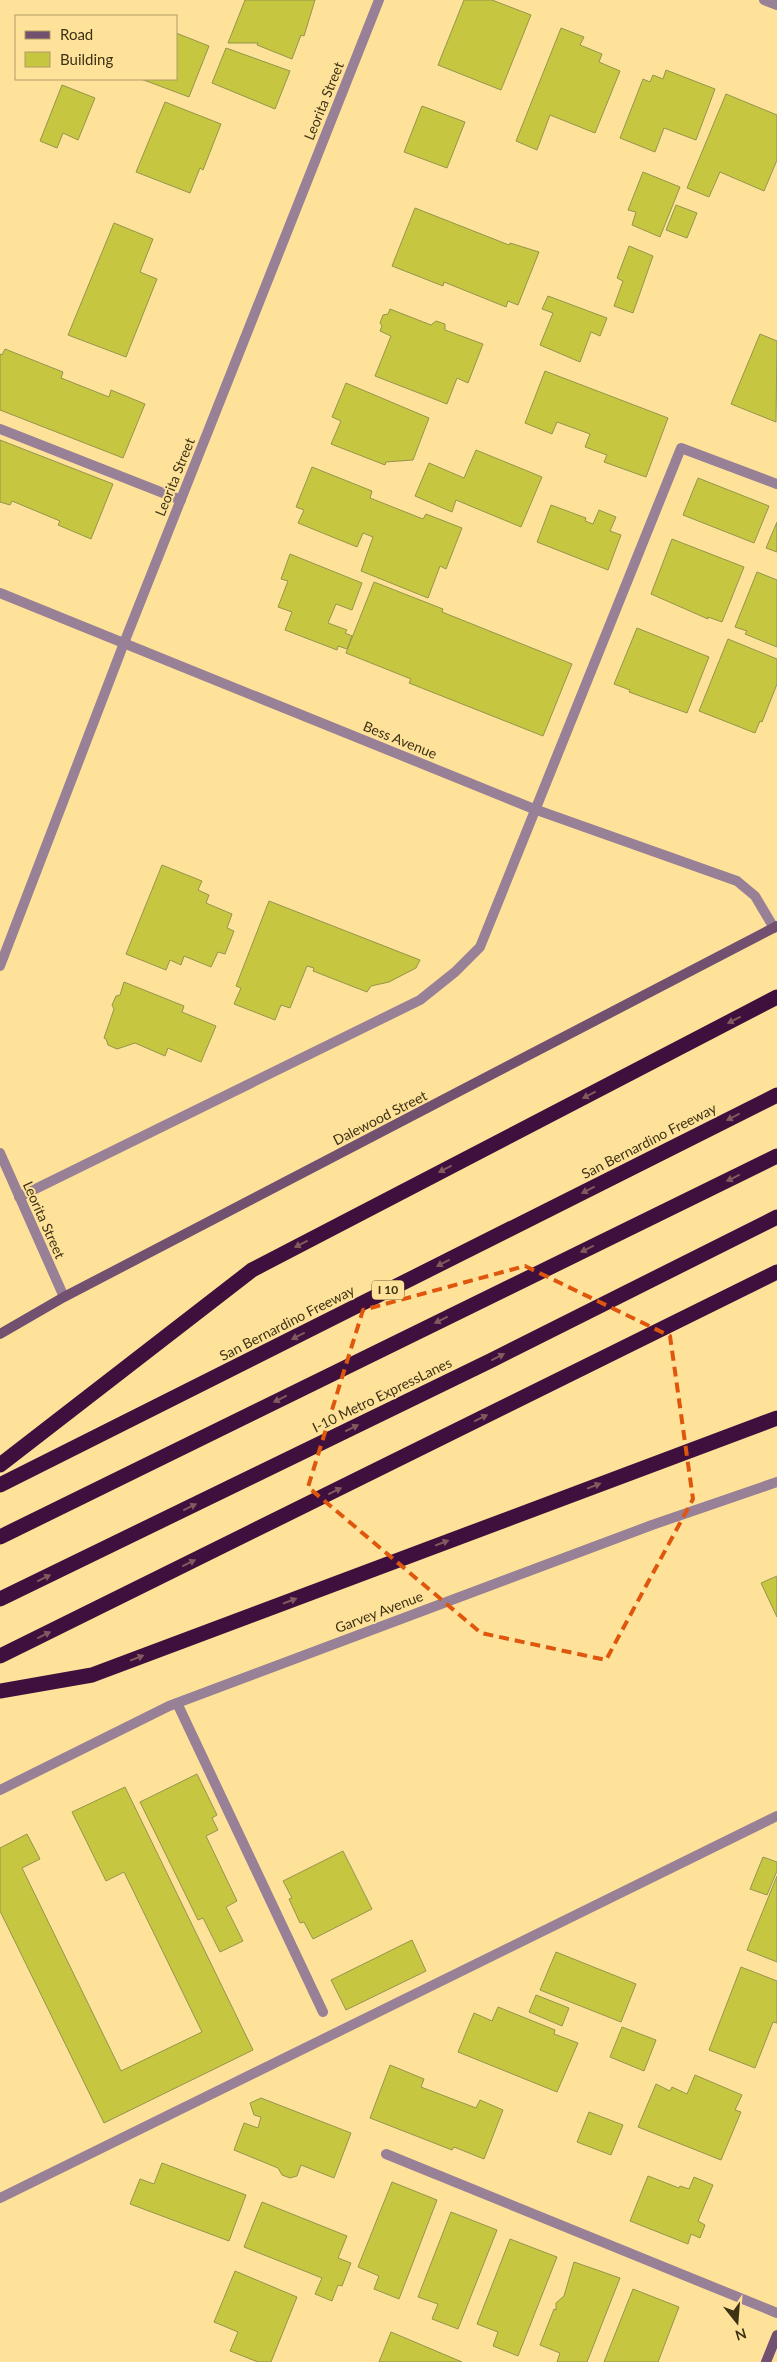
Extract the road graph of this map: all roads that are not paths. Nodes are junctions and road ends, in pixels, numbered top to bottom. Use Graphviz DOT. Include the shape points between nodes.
graph roads {
  1 [pos="379,0"];
  2 [pos="764,0"];
  3 [pos="777,5"];
  4 [pos="0,429"];
  5 [pos="777,484"];
  6 [pos="181,500"];
  7 [pos="0,593"];
  8 [pos="124,643"];
  9 [pos="534,809"];
  10 [pos="776,927"];
  11 [pos="0,966"];
  12 [pos="777,997"];
  13 [pos="777,1095"];
  14 [pos="0,1152"];
  15 [pos="777,1156"];
  16 [pos="19,1197"];
  17 [pos="777,1217"];
  18 [pos="777,1272"];
  19 [pos="64,1297"];
  20 [pos="0,1334"];
  21 [pos="777,1418"];
  22 [pos="0,1465"];
  23 [pos="777,1482"];
  24 [pos="0,1485"];
  25 [pos="0,1537"];
  26 [pos="0,1599"];
  27 [pos="0,1656"];
  28 [pos="0,1691"];
  29 [pos="177,1702"];
  30 [pos="0,1790"];
  31 [pos="777,1816"];
  32 [pos="323,2012"];
  33 [pos="386,2154"];
  34 [pos="0,2198"];
  35 [pos="777,2313"];
  36 [pos="777,2336"];
  37 [pos="766,2362"];
  1 -- 6 [label="street, Leorita Street"];
  2 -- 3 [label="street"];
  4 -- 6 [label="street"];
  5 -- 9 [label="street" via="681,448"];
  6 -- 8 [label="street, Leorita Street"];
  7 -- 8 [label="street, Bess Avenue"];
  8 -- 9 [label="street, Bess Avenue"];
  8 -- 11 [label="street, Leorita Street"];
  9 -- 10 [label="street, Bess Avenue" via="737,881 755,896"];
  9 -- 16 [label="street" via="480,947 420,1000"];
  10 -- 19 [label="street, Dalewood Street"];
  12 -- 22 [label="highway, one-way" via="252,1270"];
  13 -- 24 [label="highway, San Bernardino Freeway / I 10, one-way"];
  14 -- 16 [label="street, Leorita Street"];
  15 -- 25 [label="highway, one-way"];
  16 -- 19 [label="street, Leorita Street"];
  26 -- 17 [label="highway, I-10 Metro ExpressLanes, one-way" via="492,1360"];
  27 -- 18 [label="highway, one-way"];
  19 -- 20 [label="street, Dalewood Street"];
  28 -- 21 [label="highway, one-way" via="92,1675"];
  23 -- 29 [label="street, Garvey Avenue" via="652,1525"];
  29 -- 30 [label="street, Garvey Avenue"];
  29 -- 32 [label="street"];
  31 -- 34 [label="street"];
  33 -- 35 [label="street"];
  36 -- 37 [label="street"];
}
